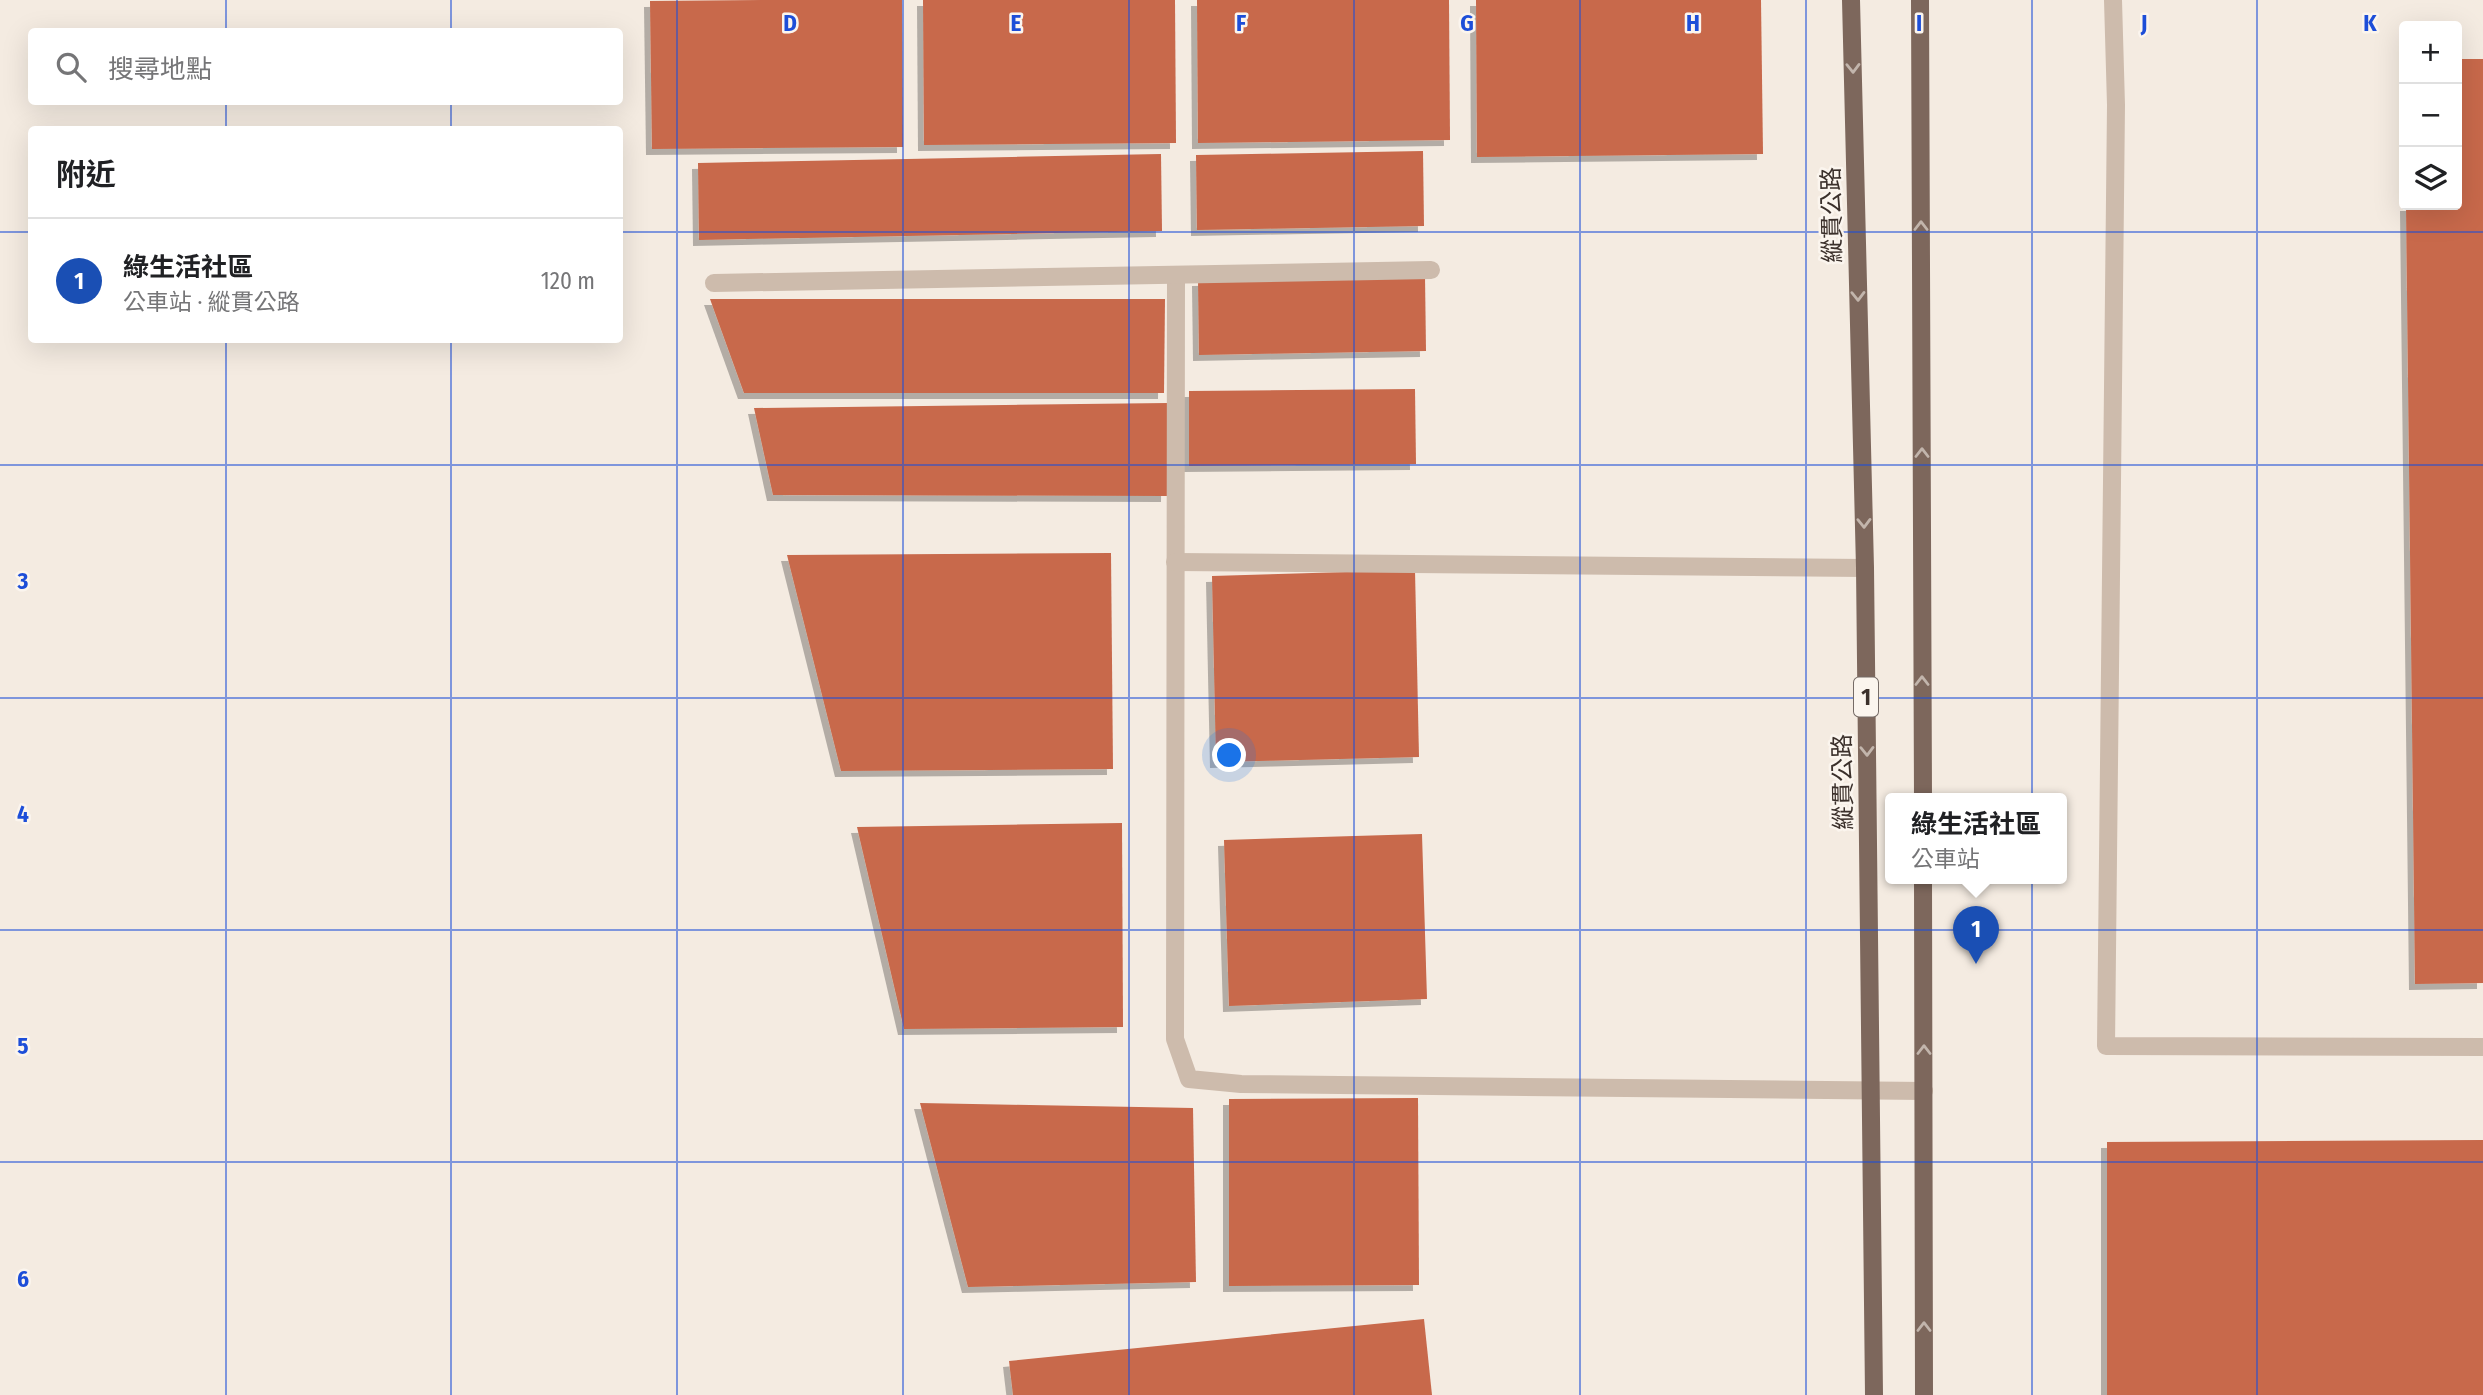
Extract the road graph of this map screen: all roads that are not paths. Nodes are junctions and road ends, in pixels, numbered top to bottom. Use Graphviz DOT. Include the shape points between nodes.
graph roads {
  1 [pos="1852,0"];
  2 [pos="1920,0"];
  3 [pos="2113,0"];
  4 [pos="1431,271"];
  5 [pos="1176,275"];
  6 [pos="713,283"];
  7 [pos="1175,562"];
  8 [pos="1865,568"];
  9 [pos="1923,793"];
  10 [pos="1923,884"];
  11 [pos="2483,1047"];
  12 [pos="1871,1091"];
  13 [pos="1924,1091"];
  14 [pos="1874,1395"];
  15 [pos="1924,1395"];
  1 -- 8 [label="main road, 縱貫公路 / 1, one-way"];
  9 -- 2 [label="main road, one-way"];
  3 -- 11 [label="lane" via="2116,105 2106,1046"];
  4 -- 5 [label="lane"];
  5 -- 6 [label="lane"];
  5 -- 7 [label="lane"];
  7 -- 8 [label="lane"];
  7 -- 12 [label="lane" via="1175,1039 1189,1079 1241,1084"];
  8 -- 12 [label="main road, 縱貫公路 / 1, one-way"];
  13 -- 10 [label="main road, one-way"];
  12 -- 13 [label="lane"];
  12 -- 14 [label="main road, 縱貫公路 / 1"];
  15 -- 13 [label="main road, one-way"];
}
